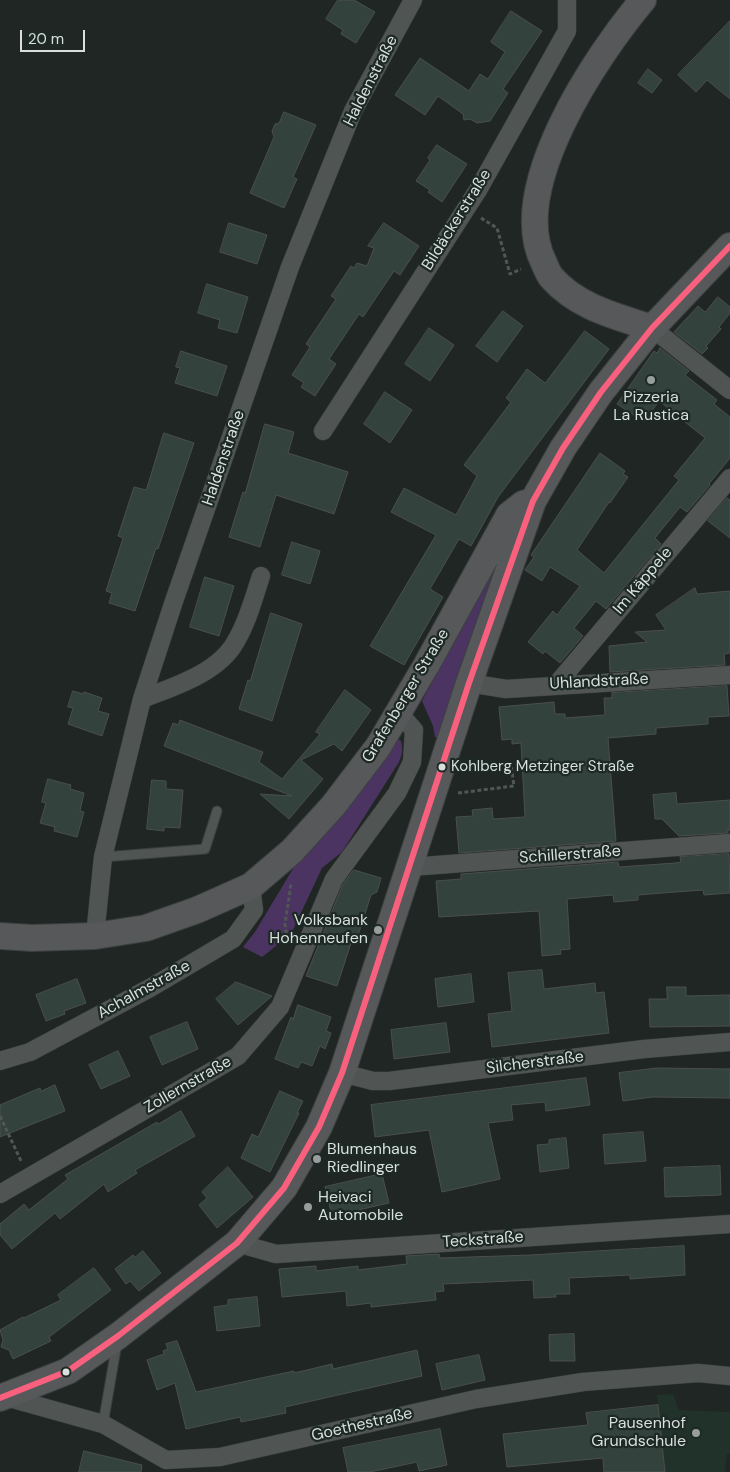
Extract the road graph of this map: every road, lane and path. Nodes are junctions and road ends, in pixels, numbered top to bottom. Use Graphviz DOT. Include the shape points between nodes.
graph roads {
  1 [pos="413,0"];
  2 [pos="566,0"];
  3 [pos="643,0"];
  4 [pos="466,208"];
  5 [pos="730,246"];
  6 [pos="542,260"];
  7 [pos="652,328"];
  8 [pos="730,390"];
  9 [pos="323,431"];
  10 [pos="730,478"];
  11 [pos="533,501"];
  12 [pos="261,576"];
  13 [pos="730,675"];
  14 [pos="469,682"];
  15 [pos="556,685"];
  16 [pos="142,700"];
  17 [pos="398,713"];
  18 [pos="511,764"];
  19 [pos="433,796"];
  20 [pos="217,811"];
  21 [pos="730,843"];
  22 [pos="103,857"];
  23 [pos="410,867"];
  24 [pos="291,879"];
  25 [pos="251,886"];
  26 [pos="0,936"];
  27 [pos="95,936"];
  28 [pos="299,960"];
  29 [pos="730,1042"];
  30 [pos="0,1060"];
  31 [pos="342,1073"];
  32 [pos="0,1116"];
  33 [pos="28,1178"];
  34 [pos="0,1194"];
  35 [pos="730,1224"];
  36 [pos="237,1243"];
  37 [pos="118,1336"];
  38 [pos="730,1376"];
  39 [pos="3,1398"];
  40 [pos="103,1424"];
  41 [pos="166,1466"];
  1 -- 16 [label="street, Haldenstraße" via="353,111 290,267"];
  2 -- 4 [label="street, Bildäckerstraße" via="567,31"];
  3 -- 6 [label="main road" via="601,55 566,115 548,158 536,201 534,231"];
  4 -- 6 [label="path" via="497,228 510,274"];
  4 -- 9 [label="street, Bildäckerstraße"];
  5 -- 7 [label="main road"];
  6 -- 7 [label="main road" via="550,276 573,297 595,309"];
  7 -- 8 [label="street"];
  7 -- 11 [label="main road" via="600,392"];
  10 -- 15 [label="street, Im Käppele"];
  11 -- 14 [label="main road"];
  11 -- 17 [label="main road, Grafenberger Straße" via="508,515"];
  12 -- 16 [label="street" via="236,642 220,660 190,681"];
  13 -- 15 [label="street, Uhlandstraße"];
  14 -- 15 [label="street, Uhlandstraße" via="506,689"];
  14 -- 19 [label="main road"];
  16 -- 22 [label="street, Haldenstraße"];
  17 -- 25 [label="main road, Grafenberger Straße" via="378,747 334,806 292,852"];
  17 -- 28 [label="street, Zollernstraße" via="414,730 412,762 397,793 334,879"];
  18 -- 19 [label="path" via="514,786"];
  19 -- 23 [label="main road"];
  20 -- 22 [label="lane" via="205,849"];
  21 -- 23 [label="street, Schillerstraße"];
  22 -- 27 [label="street, Haldenstraße"];
  23 -- 31 [label="main road"];
  24 -- 28 [label="path" via="285,924 287,942"];
  25 -- 27 [label="main road, Grafenberger Straße" via="146,928"];
  25 -- 30 [label="street, Achalmstraße" via="254,910 232,939 150,988 38,1048"];
  26 -- 27 [label="main road, Grafenberger Straße"];
  28 -- 33 [label="street, Zollernstraße" via="280,1007 238,1056"];
  29 -- 31 [label="street, Silcherstraße" via="644,1049 389,1081 373,1081"];
  31 -- 36 [label="main road" via="319,1127 284,1188"];
  32 -- 33 [label="path"];
  33 -- 34 [label="street, Zollernstraße"];
  35 -- 36 [label="street, Teckstraße" via="276,1254"];
  36 -- 37 [label="main road"];
  37 -- 39 [label="main road" via="68,1370"];
  37 -- 40 [label="lane"];
  38 -- 41 [label="street, Goethestraße" via="698,1373 583,1382 476,1399 220,1457"];
  39 -- 40 [label="street, Goethestraße"];
  40 -- 41 [label="street, Goethestraße"];
}
